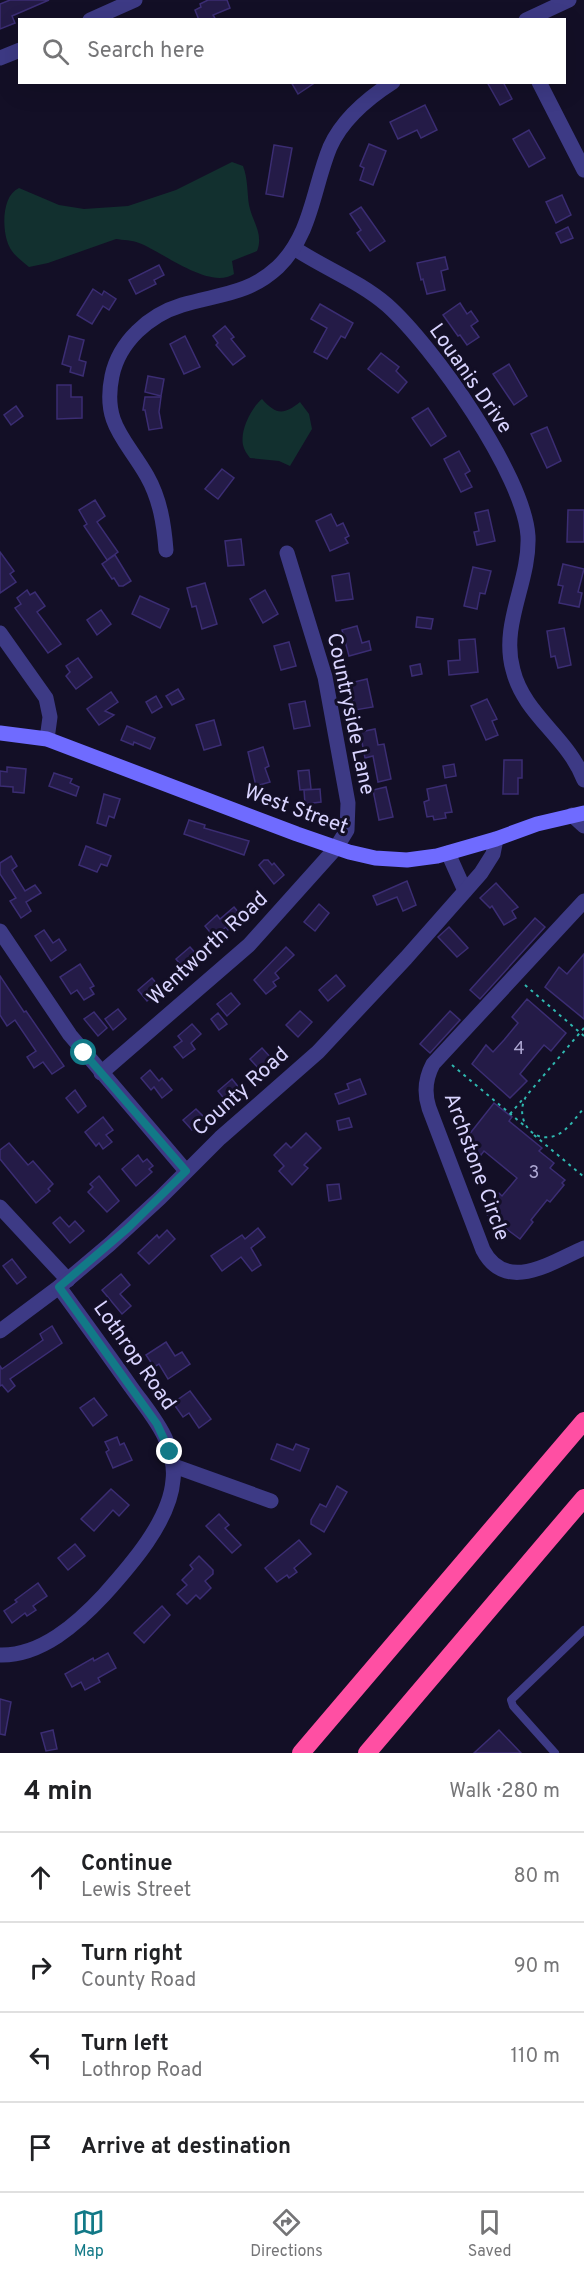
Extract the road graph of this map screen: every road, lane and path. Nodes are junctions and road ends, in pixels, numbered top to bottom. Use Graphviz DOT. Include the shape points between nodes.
graph roads {
  1 [pos="135,0"];
  2 [pos="569,0"];
  3 [pos="94,18"];
  4 [pos="530,18"];
  5 [pos="18,51"];
  6 [pos="0,58"];
  7 [pos="390,84"];
  8 [pos="541,84"];
  9 [pos="584,170"];
  10 [pos="294,248"];
  11 [pos="166,550"];
  12 [pos="287,553"];
  13 [pos="0,633"];
  14 [pos="0,733"];
  15 [pos="47,739"];
  16 [pos="584,780"];
  17 [pos="578,814"];
  18 [pos="584,826"];
  19 [pos="496,839"];
  20 [pos="336,848"];
  21 [pos="448,853"];
  22 [pos="465,891"];
  23 [pos="584,901"];
  24 [pos="0,931"];
  25 [pos="514,975"];
  26 [pos="584,1028"];
  27 [pos="580,1033"];
  28 [pos="584,1036"];
  29 [pos="441,1055"];
  30 [pos="101,1073"];
  31 [pos="527,1095"];
  32 [pos="584,1108"];
  33 [pos="510,1114"];
  34 [pos="530,1131"];
  35 [pos="186,1171"];
  36 [pos="584,1177"];
  37 [pos="0,1208"];
  38 [pos="584,1248"];
  39 [pos="64,1283"];
  40 [pos="0,1331"];
  41 [pos="584,1421"];
  42 [pos="174,1466"];
  43 [pos="584,1498"];
  44 [pos="271,1501"];
  45 [pos="584,1630"];
  46 [pos="0,1655"];
  47 [pos="301,1753"];
  48 [pos="367,1753"];
  49 [pos="555,1753"];
  1 -- 3 [label="street"];
  2 -- 4 [label="street"];
  5 -- 6 [label="street"];
  7 -- 10 [label="street" via="342,127 331,146 307,224"];
  8 -- 9 [label="street"];
  10 -- 11 [label="street" via="278,267 250,287 182,305 157,316 131,338 116,363 110,398 114,424 156,494"];
  10 -- 16 [label="street, Louanis Drive" via="368,290 401,319 466,402 497,454 519,501 527,532 527,557 509,635 512,668 524,698 573,757"];
  12 -- 20 [label="street, Countryside Lane" via="325,677 348,803 347,830"];
  13 -- 15 [label="street" via="46,698 50,717"];
  14 -- 15 [label="main road, West Street"];
  15 -- 20 [label="main road, West Street"];
  17 -- 18 [label="street"];
  17 -- 19 [label="main road, West Street"];
  19 -- 21 [label="main road, West Street"];
  19 -- 22 [label="street, County Road" via="487,864"];
  20 -- 21 [label="main road, West Street" via="395,860"];
  20 -- 30 [label="street, Wentworth Road" via="249,945"];
  21 -- 22 [label="street"];
  22 -- 35 [label="street, County Road" via="342,1028"];
  23 -- 25 [label="street, Archstone Circle"];
  24 -- 30 [label="street" via="58,1019"];
  25 -- 27 [label="path"];
  25 -- 29 [label="street, Archstone Circle"];
  26 -- 27 [label="path"];
  27 -- 28 [label="path"];
  27 -- 31 [label="path"];
  29 -- 33 [label="path"];
  29 -- 38 [label="street, Archstone Circle" via="428,1074 426,1101 488,1259 503,1270 521,1273"];
  30 -- 35 [label="street"];
  31 -- 33 [label="path"];
  31 -- 34 [label="path" via="521,1114"];
  32 -- 34 [label="path" via="559,1134 544,1137"];
  33 -- 34 [label="path"];
  34 -- 36 [label="path"];
  35 -- 39 [label="street, County Road" via="145,1213"];
  37 -- 39 [label="street, Lothrop Road"];
  39 -- 40 [label="street, County Road"];
  39 -- 42 [label="street, Lothrop Road" via="157,1424"];
  41 -- 47 [label="highway"];
  42 -- 44 [label="street"];
  42 -- 46 [label="street, Lothrop Road" via="171,1493 159,1522 98,1602 39,1647"];
  43 -- 48 [label="highway"];
  45 -- 49 [label="lane" via="511,1700"];
}
